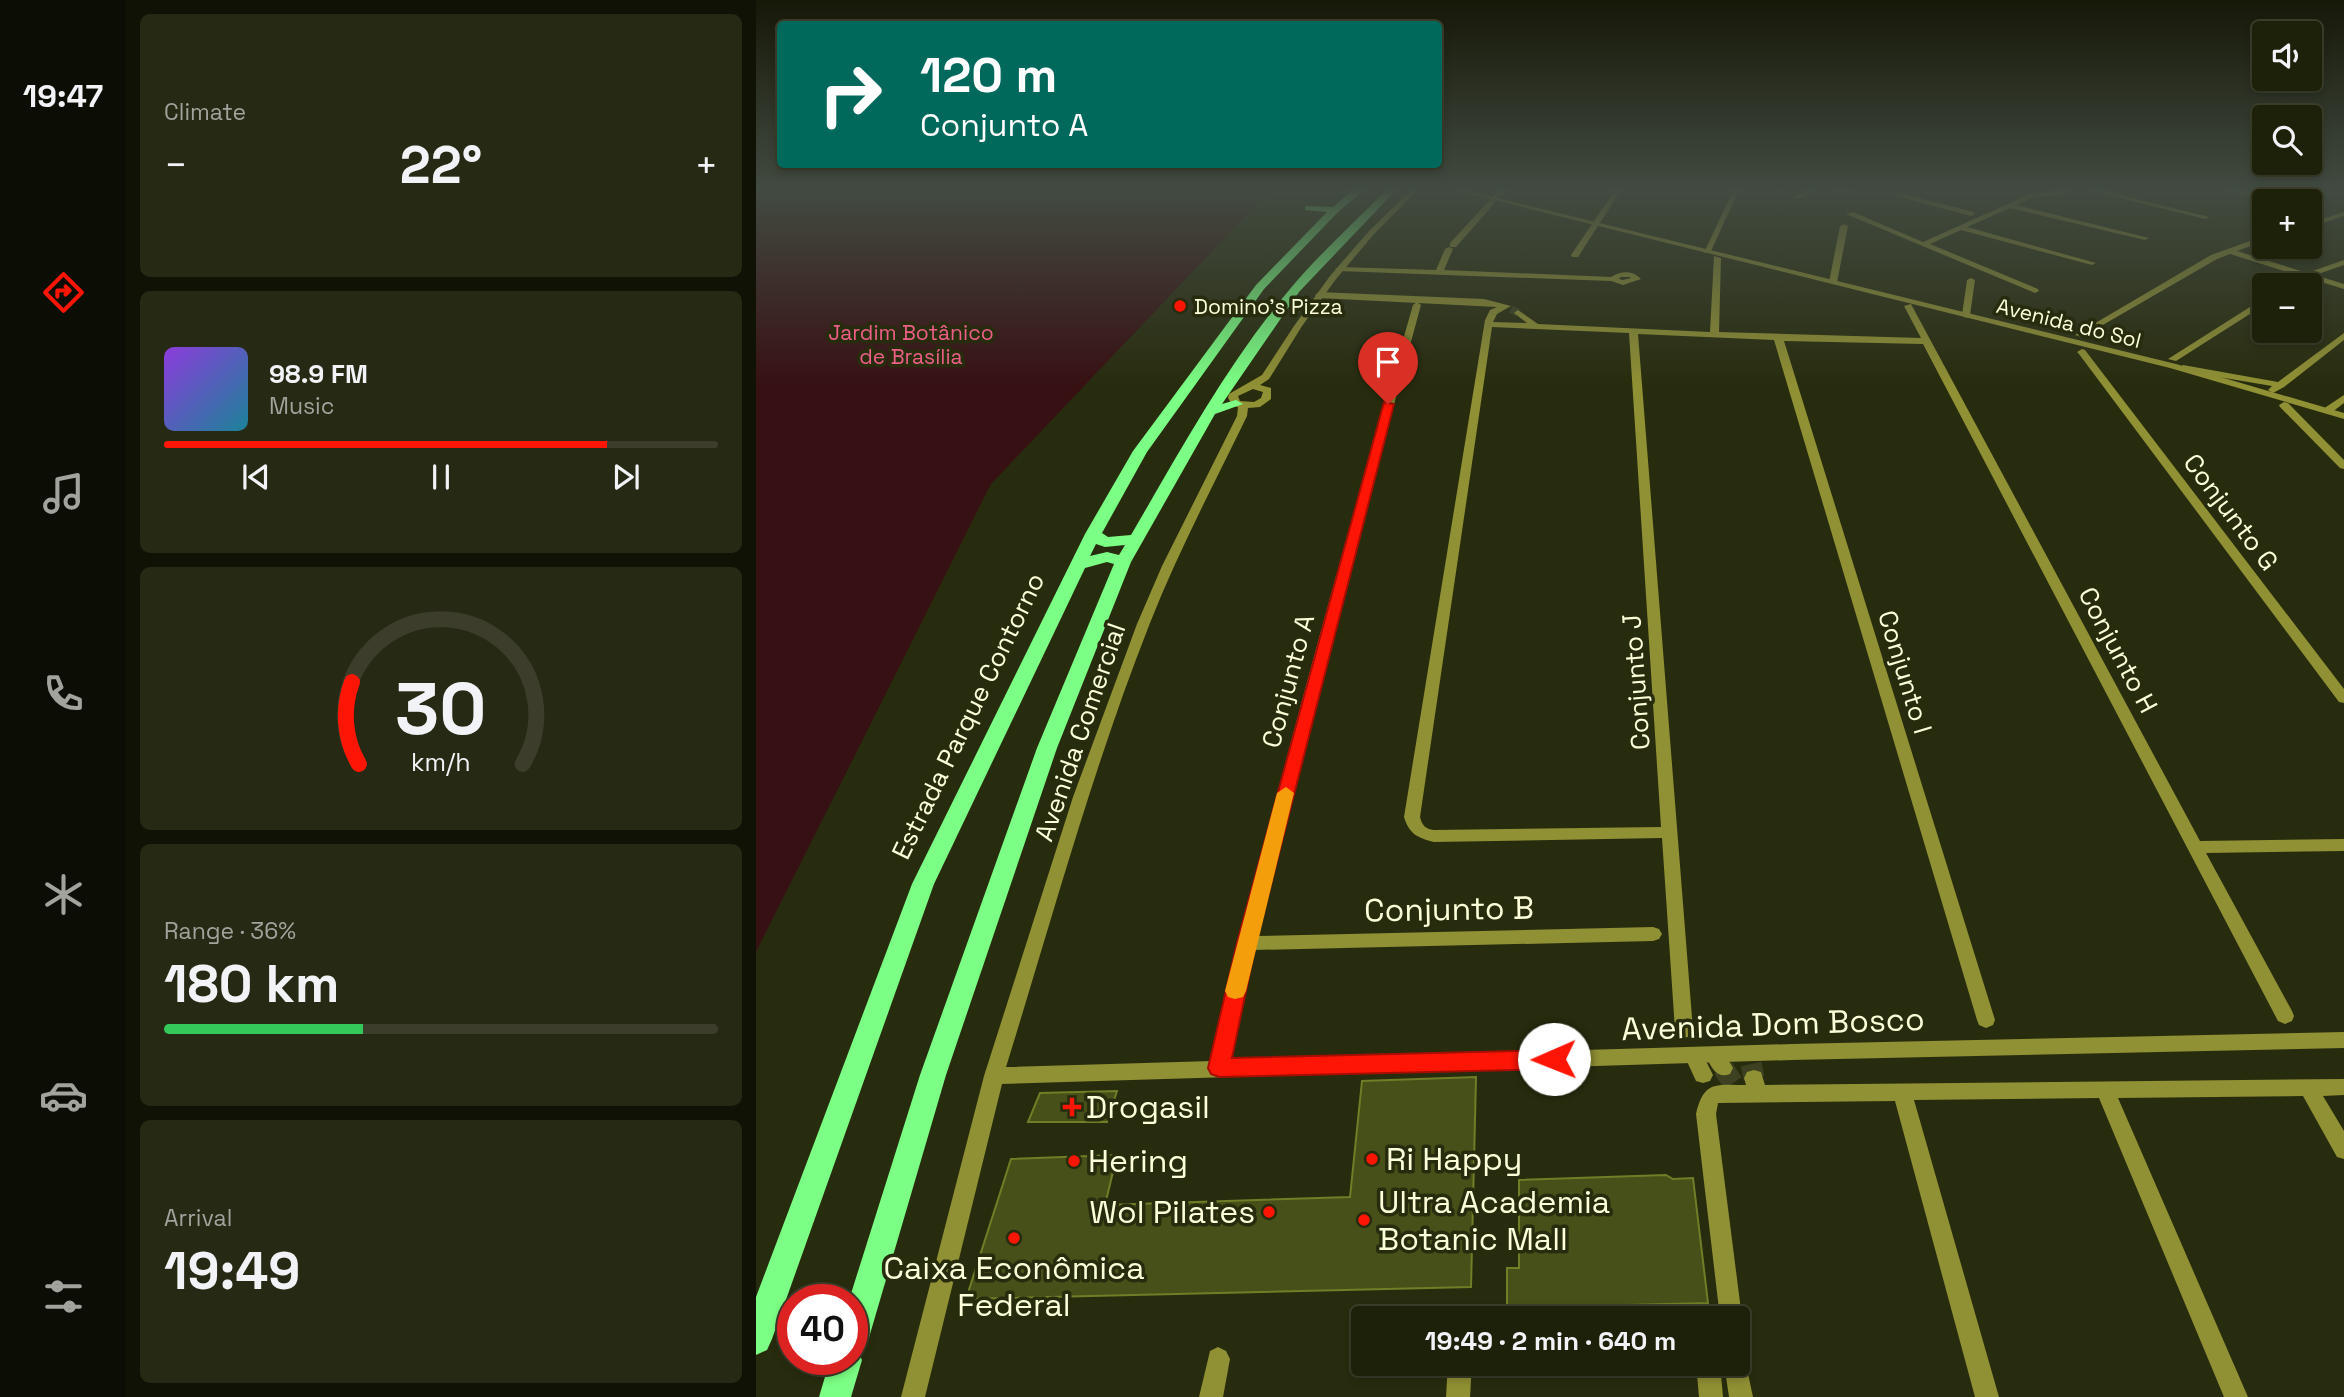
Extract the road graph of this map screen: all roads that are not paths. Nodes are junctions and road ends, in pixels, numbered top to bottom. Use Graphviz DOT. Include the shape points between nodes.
graph roads {
  1 [pos="1298,255"];
  2 [pos="1328,255"];
  3 [pos="1350,255"];
  4 [pos="1447,255"];
  5 [pos="1724,255"];
  6 [pos="1838,255"];
  7 [pos="1950,255"];
  8 [pos="2063,255"];
  9 [pos="2221,255"];
  10 [pos="2242,255"];
  11 [pos="1717,258"];
  12 [pos="2344,262"];
  13 [pos="2092,263"];
  14 [pos="1339,269"];
  15 [pos="1439,273"];
  16 [pos="2301,273"];
  17 [pos="2314,273"];
  18 [pos="1612,279"];
  19 [pos="1971,280"];
  20 [pos="2322,280"];
  21 [pos="1833,282"];
  22 [pos="2344,288"];
  23 [pos="1270,290"];
  24 [pos="1295,290"];
  25 [pos="2035,291"];
  26 [pos="1319,295"];
  27 [pos="1394,299"];
  28 [pos="1415,304"];
  29 [pos="1908,306"];
  30 [pos="2252,310"];
  31 [pos="1507,311"];
  32 [pos="1966,315"];
  33 [pos="1234,321"];
  34 [pos="1269,324"];
  35 [pos="1489,324"];
  36 [pos="1514,325"];
  37 [pos="1535,325"];
  38 [pos="1633,331"];
  39 [pos="1714,334"];
  40 [pos="2079,335"];
  41 [pos="2344,336"];
  42 [pos="1778,337"];
  43 [pos="1926,340"];
  44 [pos="2082,352"];
  45 [pos="2173,363"];
  46 [pos="1231,379"];
  47 [pos="2229,381"];
  48 [pos="2277,384"];
  49 [pos="1255,388"];
  50 [pos="2266,395"];
  51 [pos="2344,398"];
  52 [pos="2284,405"];
  53 [pos="1240,408"];
  54 [pos="1210,411"];
  55 [pos="2327,411"];
  56 [pos="2344,416"];
  57 [pos="2344,466"];
  58 [pos="1093,534"];
  59 [pos="1135,539"];
  60 [pos="1124,562"];
  61 [pos="1079,565"];
  62 [pos="2344,699"];
  63 [pos="1671,831"];
  64 [pos="2344,845"];
  65 [pos="2195,847"];
  66 [pos="1653,934"];
  67 [pos="1247,943"];
  68 [pos="2285,1016"];
  69 [pos="1986,1020"];
  70 [pos="1684,1030"];
  71 [pos="2344,1040"];
  72 [pos="1694,1057"];
  73 [pos="1219,1068"];
  74 [pos="1740,1074"];
  75 [pos="994,1076"];
  76 [pos="1710,1087"];
  77 [pos="2308,1087"];
  78 [pos="2344,1087"];
  79 [pos="2106,1091"];
  80 [pos="1902,1092"];
  81 [pos="2344,1150"];
  82 [pos="868,1288"];
  83 [pos="1730,1306"];
  84 [pos="756,1339"];
  85 [pos="1218,1359"];
  86 [pos="842,1375"];
  87 [pos="1459,1376"];
  88 [pos="1709,1376"];
  89 [pos="1738,1376"];
  90 [pos="835,1397"];
  91 [pos="914,1397"];
  92 [pos="1212,1397"];
  93 [pos="1458,1397"];
  94 [pos="1711,1397"];
  95 [pos="1741,1397"];
  96 [pos="1987,1397"];
  97 [pos="2236,1397"];
  1 -- 23 [label="highway, Estrada Parque Contorno"];
  2 -- 24 [label="highway"];
  3 -- 14 [label="street"];
  4 -- 15 [label="street"];
  5 -- 21 [label="street, Avenida do Sol"];
  6 -- 21 [label="street"];
  7 -- 25 [label="street"];
  8 -- 13 [label="street"];
  9 -- 40 [label="street"];
  10 -- 16 [label="street"];
  11 -- 39 [label="street"];
  12 -- 17 [label="street"];
  14 -- 15 [label="street"];
  14 -- 26 [label="street"];
  15 -- 18 [label="street"];
  19 -- 32 [label="street"];
  20 -- 22 [label="street"];
  21 -- 32 [label="street, Avenida do Sol"];
  23 -- 24 [label="highway"];
  23 -- 33 [label="highway, Estrada Parque Contorno"];
  24 -- 34 [label="highway"];
  26 -- 27 [label="street"];
  26 -- 49 [label="street"];
  27 -- 28 [label="street"];
  27 -- 28 [label="street"];
  28 -- 31 [label="street" via="1484,302"];
  28 -- 67 [label="street, Conjunto A"];
  29 -- 43 [label="street, Conjunto H"];
  30 -- 45 [label="street"];
  31 -- 35 [label="street"];
  31 -- 36 [label="street"];
  31 -- 37 [label="street"];
  32 -- 45 [label="street, Avenida do Sol"];
  33 -- 34 [label="highway" via="1257,319"];
  33 -- 58 [label="highway, Estrada Parque Contorno" via="1140,451"];
  34 -- 46 [label="highway"];
  35 -- 36 [label="street"];
  35 -- 63 [label="street" via="1414,826 1434,836"];
  36 -- 37 [label="street"];
  37 -- 38 [label="street"];
  38 -- 39 [label="street"];
  38 -- 63 [label="street, Conjunto J"];
  39 -- 42 [label="street"];
  41 -- 48 [label="street"];
  42 -- 43 [label="street"];
  42 -- 69 [label="street, Conjunto I"];
  43 -- 65 [label="street, Conjunto H"];
  44 -- 62 [label="street, Conjunto G"];
  45 -- 47 [label="street, Avenida do Sol"];
  46 -- 49 [label="highway"];
  46 -- 54 [label="highway"];
  47 -- 48 [label="street"];
  47 -- 50 [label="street"];
  48 -- 50 [label="street"];
  49 -- 53 [label="street, Avenida Comercial" via="1234,394"];
  49 -- 53 [label="street, Avenida Comercial" via="1266,399"];
  50 -- 55 [label="street"];
  51 -- 55 [label="street"];
  52 -- 57 [label="street"];
  53 -- 54 [label="highway"];
  53 -- 75 [label="street, Avenida Comercial" via="1143,624 1081,797"];
  54 -- 59 [label="highway"];
  55 -- 56 [label="street"];
  58 -- 59 [label="highway" via="1105,542"];
  58 -- 61 [label="highway, Estrada Parque Contorno"];
  59 -- 60 [label="highway"];
  60 -- 61 [label="highway" via="1107,557"];
  60 -- 82 [label="highway" via="1047,748 946,1036"];
  61 -- 84 [label="highway, Estrada Parque Contorno" via="923,884"];
  63 -- 70 [label="street, Conjunto J"];
  64 -- 65 [label="street"];
  65 -- 68 [label="street, Conjunto H"];
  66 -- 67 [label="street, Conjunto B"];
  67 -- 73 [label="street, Conjunto A"];
  71 -- 74 [label="street, Avenida Dom Bosco"];
  72 -- 73 [label="street, Avenida Dom Bosco"];
  72 -- 74 [label="street, Avenida Dom Bosco"];
  72 -- 76 [label="street"];
  73 -- 75 [label="street, Avenida Dom Bosco"];
  74 -- 76 [label="street"];
  74 -- 80 [label="street"];
  75 -- 91 [label="street, Avenida Comercial"];
  76 -- 83 [label="street" via="1706,1114"];
  77 -- 78 [label="street"];
  77 -- 79 [label="street"];
  77 -- 81 [label="street"];
  79 -- 80 [label="street"];
  79 -- 97 [label="street"];
  80 -- 96 [label="street"];
  85 -- 92 [label="street"];
  86 -- 90 [label="highway"];
  87 -- 93 [label="street"];
  88 -- 94 [label="street"];
  89 -- 95 [label="street"];
}
